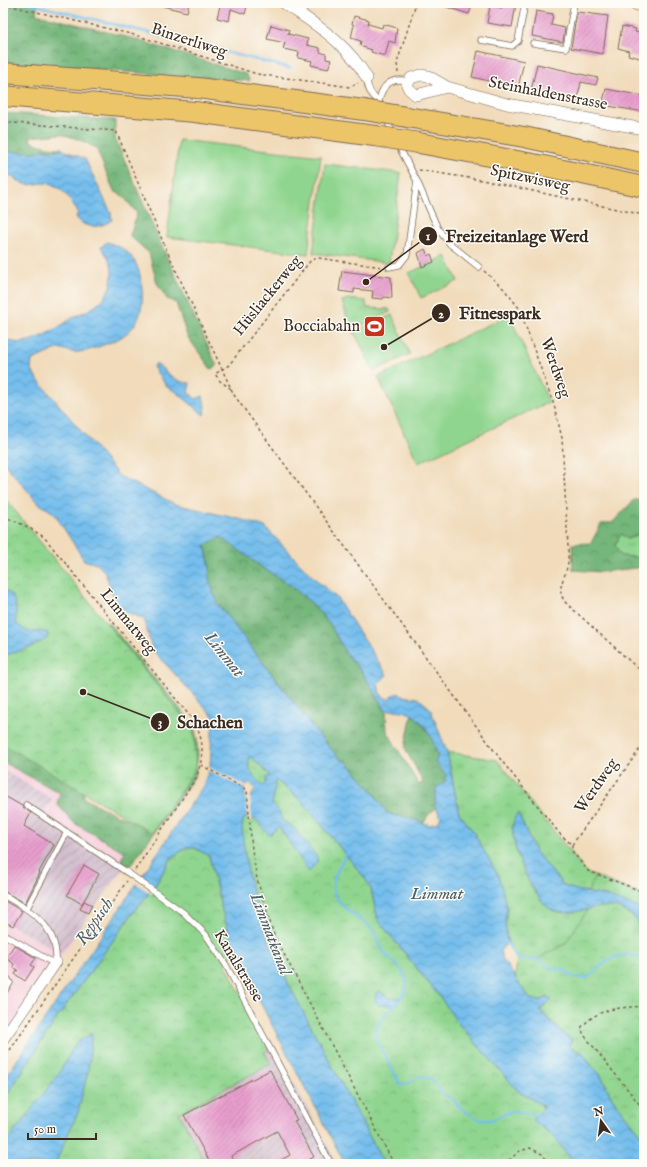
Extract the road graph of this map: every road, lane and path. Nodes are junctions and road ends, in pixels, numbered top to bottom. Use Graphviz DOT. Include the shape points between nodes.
graph roads {
  1 [pos="284,3"];
  2 [pos="416,3"];
  3 [pos="525,3"];
  4 [pos="574,3"];
  5 [pos="637,3"];
  6 [pos="640,3"];
  7 [pos="3,4"];
  8 [pos="644,4"];
  9 [pos="481,40"];
  10 [pos="532,43"];
  11 [pos="398,66"];
  12 [pos="3,72"];
  13 [pos="367,78"];
  14 [pos="408,81"];
  15 [pos="447,87"];
  16 [pos="3,96"];
  17 [pos="371,106"];
  18 [pos="3,122"];
  19 [pos="644,129"];
  20 [pos="644,163"];
  21 [pos="411,171"];
  22 [pos="417,180"];
  23 [pos="644,188"];
  24 [pos="644,215"];
  25 [pos="389,267"];
  26 [pos="479,267"];
  27 [pos="222,371"];
  28 [pos="231,389"];
  29 [pos="3,516"];
  30 [pos="644,674"];
  31 [pos="644,743"];
  32 [pos="201,765"];
  33 [pos="26,805"];
  34 [pos="67,832"];
  35 [pos="572,845"];
  36 [pos="133,876"];
  37 [pos="644,892"];
  38 [pos="3,895"];
  39 [pos="27,908"];
  40 [pos="3,934"];
  41 [pos="55,963"];
  42 [pos="3,972"];
  43 [pos="3,993"];
  44 [pos="644,1006"];
  45 [pos="3,1039"];
  46 [pos="3,1060"];
  47 [pos="644,1110"];
  48 [pos="331,1164"];
  49 [pos="394,1164"];
  50 [pos="504,1164"];
  51 [pos="550,1164"];
  1 -- 13 [label="street" via="334,37"];
  2 -- 11 [label="path"];
  3 -- 9 [label="lane" via="518,41 515,44 512,46"];
  4 -- 10 [label="lane" via="566,48"];
  5 -- 6 [label="main road"];
  6 -- 8 [label="main road"];
  7 -- 13 [label="path, Binzerliweg" via="135,35 257,74 350,87"];
  12 -- 17 [label="highway" via="198,88"];
  13 -- 17 [label="lane" via="367,87 373,97"];
  14 -- 15 [label="street, Steinhaldenstrasse" via="415,76 428,76"];
  14 -- 15 [label="street" via="409,89 416,95"];
  14 -- 17 [label="lane" via="398,79 387,84"];
  15 -- 19 [label="street, Steinhaldenstrasse" via="508,104"];
  16 -- 23 [label="highway, bridge" via="188,111 375,136 530,163"];
  17 -- 20 [label="highway, bridge" via="406,116"];
  17 -- 21 [label="lane"];
  18 -- 27 [label="path" via="116,131"];
  21 -- 22 [label="lane"];
  21 -- 24 [label="path, Spitzwisweg" via="423,170 482,180"];
  22 -- 25 [label="lane" via="407,255 399,265"];
  22 -- 26 [label="lane" via="438,229 456,249"];
  25 -- 27 [label="path, Hüsliackerweg" via="318,258 311,260"];
  26 -- 30 [label="path, Werdweg" via="504,289 519,308 543,371 560,430 568,547 568,566 560,587 561,596"];
  27 -- 28 [label="path"];
  27 -- 28 [label="path" via="215,376"];
  28 -- 35 [label="path" via="502,760 560,834"];
  29 -- 32 [label="path, Limmatweg" via="44,537 193,720 200,732 204,748"];
  31 -- 35 [label="path, Werdweg"];
  32 -- 36 [label="path, Limmatweg" via="196,778"];
  32 -- 49 [label="path" via="247,790 257,879 274,935"];
  33 -- 34 [label="lane, Kanalstrasse"];
  34 -- 36 [label="lane, Kanalstrasse"];
  34 -- 39 [label="lane"];
  35 -- 37 [label="path" via="572,851 588,871"];
  36 -- 46 [label="path, Limmatweg"];
  36 -- 48 [label="lane, Kanalstrasse" via="184,913 200,929 226,965"];
  38 -- 39 [label="lane"];
  39 -- 41 [label="lane" via="36,915 52,936 57,948"];
  40 -- 41 [label="lane"];
  41 -- 45 [label="street"];
  42 -- 43 [label="lane" via="10,983"];
  44 -- 47 [label="path" via="602,1011 581,1028"];
  50 -- 51 [label="path" via="520,1151 530,1148 538,1151"];
}
